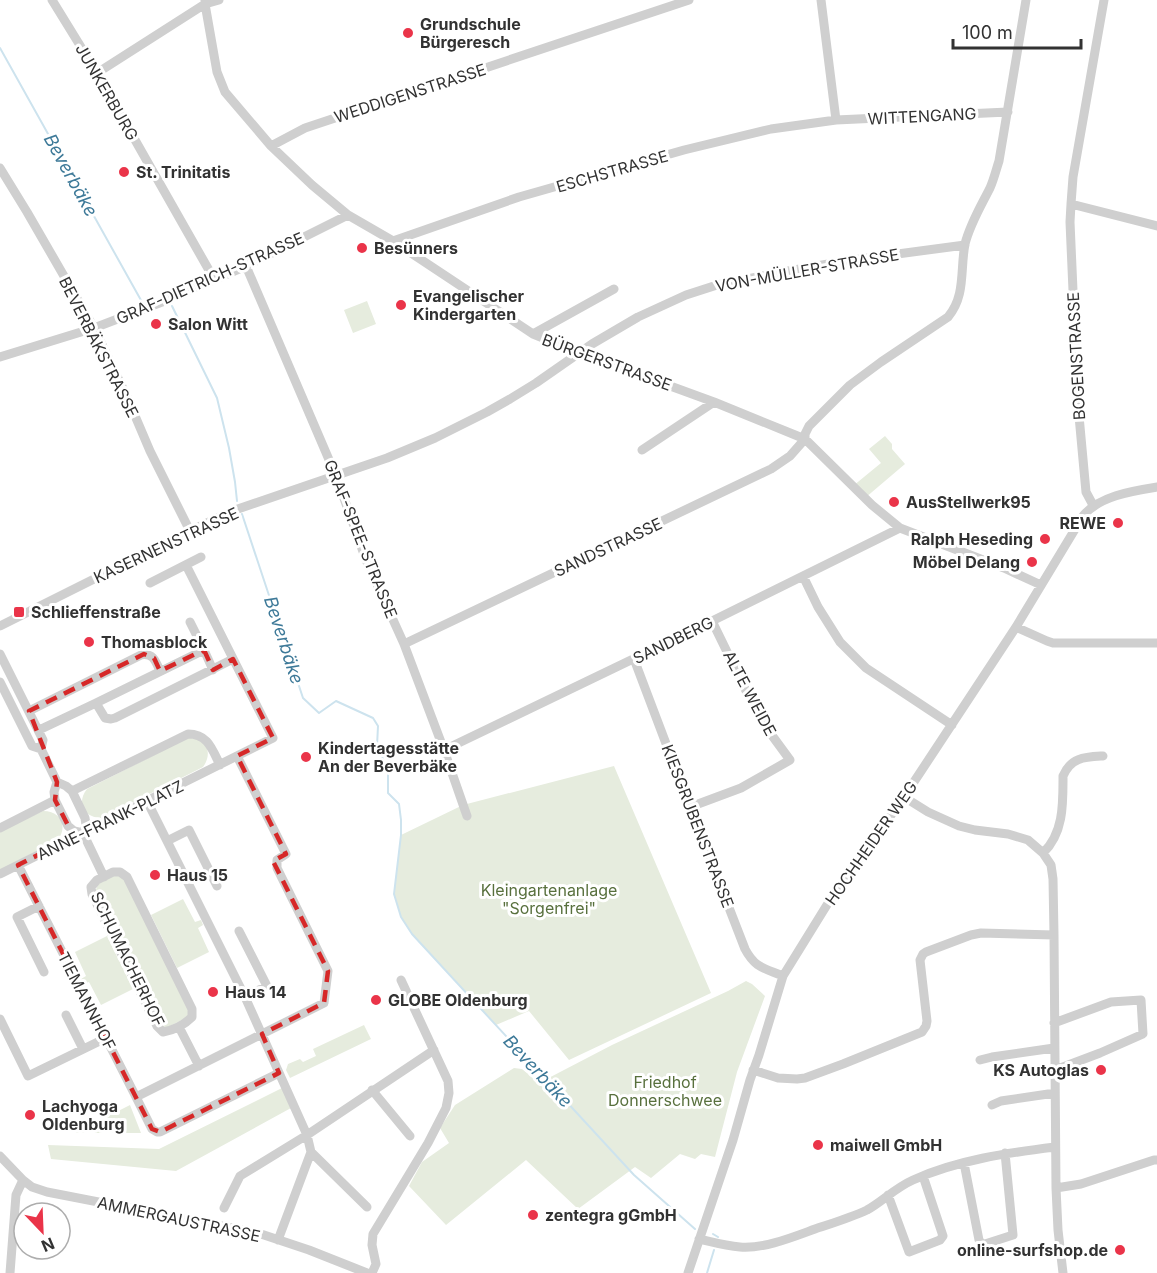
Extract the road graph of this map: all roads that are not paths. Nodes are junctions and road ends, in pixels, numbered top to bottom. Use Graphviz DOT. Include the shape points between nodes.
graph roads {
  1 [pos="52,0"];
  2 [pos="219,0"];
  3 [pos="689,0"];
  4 [pos="821,0"];
  5 [pos="1026,0"];
  6 [pos="1104,0"];
  7 [pos="205,2"];
  8 [pos="97,73"];
  9 [pos="1008,112"];
  10 [pos="836,120"];
  11 [pos="271,146"];
  12 [pos="0,168"];
  13 [pos="1071,204"];
  14 [pos="348,215"];
  15 [pos="1157,226"];
  16 [pos="393,241"];
  17 [pos="965,245"];
  18 [pos="246,266"];
  19 [pos="214,279"];
  20 [pos="614,289"];
  21 [pos="94,328"];
  22 [pos="533,334"];
  23 [pos="580,353"];
  24 [pos="0,357"];
  25 [pos="714,402"];
  26 [pos="805,439"];
  27 [pos="642,450"];
  28 [pos="336,476"];
  29 [pos="1157,487"];
  30 [pos="1093,505"];
  31 [pos="900,528"];
  32 [pos="190,531"];
  33 [pos="201,557"];
  34 [pos="186,564"];
  35 [pos="803,576"];
  36 [pos="150,583"];
  37 [pos="1041,585"];
  38 [pos="712,621"];
  39 [pos="190,622"];
  40 [pos="0,626"];
  41 [pos="1017,627"];
  42 [pos="1157,643"];
  43 [pos="404,644"];
  44 [pos="204,650"];
  45 [pos="0,654"];
  46 [pos="634,658"];
  47 [pos="233,660"];
  48 [pos="213,670"];
  49 [pos="160,671"];
  50 [pos="0,682"];
  51 [pos="96,703"];
  52 [pos="29,711"];
  53 [pos="952,725"];
  54 [pos="39,730"];
  55 [pos="41,748"];
  56 [pos="444,750"];
  57 [pos="237,756"];
  58 [pos="1103,756"];
  59 [pos="220,765"];
  60 [pos="57,782"];
  61 [pos="72,791"];
  62 [pos="904,797"];
  63 [pos="55,800"];
  64 [pos="147,801"];
  65 [pos="690,807"];
  66 [pos="467,816"];
  67 [pos="0,828"];
  68 [pos="83,833"];
  69 [pos="167,842"];
  70 [pos="1043,853"];
  71 [pos="18,865"];
  72 [pos="0,874"];
  73 [pos="104,877"];
  74 [pos="217,886"];
  75 [pos="39,906"];
  76 [pos="239,931"];
  77 [pos="1054,935"];
  78 [pos="44,972"];
  79 [pos="783,976"];
  80 [pos="401,980"];
  81 [pos="244,997"];
  82 [pos="66,1015"];
  83 [pos="0,1019"];
  84 [pos="1054,1023"];
  85 [pos="179,1026"];
  86 [pos="262,1034"];
  87 [pos="106,1038"];
  88 [pos="1054,1048"];
  89 [pos="82,1049"];
  90 [pos="434,1050"];
  91 [pos="981,1060"];
  92 [pos="199,1066"];
  93 [pos="1055,1070"];
  94 [pos="753,1071"];
  95 [pos="279,1073"];
  96 [pos="372,1090"];
  97 [pos="1055,1093"];
  98 [pos="136,1097"];
  99 [pos="992,1105"];
  100 [pos="307,1135"];
  101 [pos="410,1136"];
  102 [pos="1055,1147"];
  103 [pos="311,1152"];
  104 [pos="1005,1153"];
  105 [pos="0,1156"];
  106 [pos="1157,1160"];
  107 [pos="964,1163"];
  108 [pos="923,1176"];
  109 [pos="23,1180"];
  110 [pos="1056,1188"];
  111 [pos="888,1195"];
  112 [pos="367,1207"];
  113 [pos="224,1208"];
  114 [pos="699,1239"];
  115 [pos="278,1240"];
  116 [pos="10,1273"];
  117 [pos="367,1273"];
  118 [pos="372,1273"];
  119 [pos="688,1273"];
  120 [pos="1064,1273"];
  1 -- 8 [label="street, JUNKERBURG"];
  2 -- 7 [label="street"];
  3 -- 11 [label="street, WEDDIGENSTRASSE" via="305,128"];
  4 -- 10 [label="street"];
  5 -- 9 [label="street, SANDSTRASSE"];
  6 -- 13 [label="street, BOGENSTRASSE"];
  7 -- 8 [label="street"];
  7 -- 11 [label="street, BÜRGERSTRASSE" via="217,72 225,92"];
  8 -- 19 [label="street, JUNKERBURG"];
  9 -- 10 [label="street, WITTENGANG"];
  9 -- 17 [label="street, SANDSTRASSE" via="994,178"];
  10 -- 16 [label="street, ESCHSTRASSE" via="771,129 684,150 519,197"];
  11 -- 14 [label="street, BÜRGERSTRASSE"];
  12 -- 21 [label="street, BEVERBÄKSTRASSE"];
  13 -- 15 [label="street"];
  13 -- 30 [label="street, BOGENSTRASSE" via="1078,405 1086,492"];
  14 -- 16 [label="street, BÜRGERSTRASSE"];
  14 -- 18 [label="street, GRAF-DIETRICH-STRASSE"];
  16 -- 22 [label="street, BÜRGERSTRASSE"];
  17 -- 23 [label="street, VON-MÜLLER-STRASSE" via="844,261 717,285 654,309"];
  17 -- 26 [label="street, SANDSTRASSE" via="960,293 954,310 944,321 850,385 809,426"];
  18 -- 19 [label="street, GRAF-DIETRICH-STRASSE"];
  18 -- 28 [label="street, GRAF-SPEE-STRASSE"];
  19 -- 21 [label="street, GRAF-DIETRICH-STRASSE"];
  20 -- 22 [label="street"];
  21 -- 24 [label="street, GRAF-DIETRICH-STRASSE"];
  21 -- 32 [label="street, BEVERBÄKSTRASSE"];
  22 -- 23 [label="street, BÜRGERSTRASSE"];
  23 -- 25 [label="street, BÜRGERSTRASSE"];
  23 -- 28 [label="street, VON-MÜLLER-STRASSE" via="487,412 415,447"];
  25 -- 26 [label="street, BÜRGERSTRASSE"];
  25 -- 27 [label="street"];
  26 -- 31 [label="street, BÜRGERSTRASSE"];
  26 -- 43 [label="street, SANDSTRASSE" via="771,469"];
  28 -- 32 [label="street, KASERNENSTRASSE" via="232,511"];
  28 -- 43 [label="street, GRAF-SPEE-STRASSE" via="366,560"];
  29 -- 30 [label="street"];
  30 -- 37 [label="street, HOCHHEIDER WEG"];
  31 -- 35 [label="street, SANDBERG"];
  31 -- 37 [label="street, BÜRGERSTRASSE"];
  32 -- 40 [label="street, KASERNENSTRASSE"];
  33 -- 34 [label="street"];
  34 -- 36 [label="street"];
  34 -- 47 [label="street"];
  35 -- 38 [label="street, SANDBERG"];
  35 -- 53 [label="street" via="840,642 866,668"];
  37 -- 41 [label="street, HOCHHEIDER WEG"];
  38 -- 46 [label="street, SANDBERG"];
  38 -- 65 [label="street, ALTE WEIDE" via="749,697 790,760 741,788"];
  39 -- 44 [label="street"];
  41 -- 42 [label="street" via="1053,643"];
  41 -- 53 [label="street, HOCHHEIDER WEG"];
  43 -- 56 [label="street, GRAF-SPEE-STRASSE"];
  44 -- 48 [label="street"];
  44 -- 49 [label="street"];
  45 -- 52 [label="street"];
  46 -- 56 [label="street, SANDBERG"];
  46 -- 65 [label="street, KIESGRUBENSTRASSE"];
  47 -- 48 [label="street"];
  47 -- 57 [label="street, ANNE-FRANK-PLATZ" via="273,738"];
  48 -- 51 [label="street" via="111,719 102,715"];
  49 -- 51 [label="street"];
  49 -- 52 [label="street" via="154,658 144,654"];
  50 -- 55 [label="street" via="32,746"];
  51 -- 54 [label="street"];
  52 -- 54 [label="street"];
  53 -- 62 [label="street, HOCHHEIDER WEG"];
  54 -- 55 [label="street" via="44,740"];
  55 -- 60 [label="street"];
  56 -- 66 [label="street, GRAF-SPEE-STRASSE"];
  57 -- 59 [label="street, ANNE-FRANK-PLATZ"];
  57 -- 86 [label="street" via="286,854 277,860 277,868 328,971 324,1004"];
  58 -- 70 [label="street" via="1075,760 1065,771 1063,808 1056,836"];
  59 -- 61 [label="street" via="206,740 188,734"];
  59 -- 64 [label="street, ANNE-FRANK-PLATZ"];
  60 -- 61 [label="street"];
  60 -- 63 [label="street"];
  61 -- 68 [label="street" via="85,818"];
  62 -- 70 [label="street" via="959,826 1028,840"];
  62 -- 79 [label="street, HOCHHEIDER WEG" via="830,900"];
  63 -- 67 [label="street"];
  63 -- 68 [label="street" via="68,826"];
  64 -- 68 [label="street, ANNE-FRANK-PLATZ"];
  64 -- 69 [label="street"];
  65 -- 79 [label="street, KIESGRUBENSTRASSE" via="751,959"];
  68 -- 71 [label="street, ANNE-FRANK-PLATZ"];
  68 -- 73 [label="street, SCHUMACHERHOF"];
  69 -- 74 [label="street" via="189,830"];
  69 -- 81 [label="street"];
  70 -- 77 [label="street" via="1051,865 1053,879"];
  71 -- 72 [label="street, ANNE-FRANK-PLATZ"];
  71 -- 75 [label="street, TIEMANNHOF"];
  73 -- 85 [label="street, SCHUMACHERHOF" via="120,872 127,877 192,1009 192,1017"];
  73 -- 85 [label="street, SCHUMACHERHOF" via="91,887 92,894 157,1026 163,1032"];
  75 -- 78 [label="street, TIEMANNHOF" via="16,917"];
  75 -- 87 [label="street, TIEMANNHOF"];
  76 -- 81 [label="street" via="267,986"];
  77 -- 84 [label="street"];
  77 -- 94 [label="street" via="981,933 926,952 921,960 927,1021 922,1032 805,1078 778,1078"];
  79 -- 94 [label="street, HOCHHEIDER WEG"];
  80 -- 90 [label="street"];
  81 -- 86 [label="street"];
  82 -- 89 [label="street, TIEMANNHOF"];
  83 -- 89 [label="street" via="28,1076"];
  84 -- 88 [label="street"];
  84 -- 93 [label="street" via="1111,1002 1140,1000 1143,1034"];
  85 -- 92 [label="street, SCHUMACHERHOF"];
  86 -- 92 [label="street"];
  86 -- 95 [label="street"];
  87 -- 89 [label="street"];
  87 -- 98 [label="street, TIEMANNHOF"];
  88 -- 91 [label="street"];
  88 -- 93 [label="street"];
  90 -- 96 [label="street"];
  90 -- 118 [label="street" via="448,1081 448,1103 372,1234 376,1264"];
  92 -- 98 [label="street"];
  93 -- 97 [label="street"];
  94 -- 114 [label="street, HOCHHEIDER WEG"];
  95 -- 98 [label="street, TIEMANNHOF" via="160,1132 152,1129"];
  95 -- 100 [label="street"];
  96 -- 100 [label="street"];
  96 -- 101 [label="street"];
  97 -- 99 [label="street"];
  97 -- 102 [label="street"];
  100 -- 103 [label="street"];
  100 -- 113 [label="street" via="240,1176"];
  102 -- 104 [label="street"];
  102 -- 110 [label="street"];
  103 -- 112 [label="street"];
  103 -- 115 [label="street"];
  104 -- 107 [label="street"];
  104 -- 107 [label="street" via="1013,1234 985,1244 980,1240"];
  105 -- 109 [label="street, AMMERGAUSTRASSE"];
  106 -- 110 [label="street"];
  107 -- 108 [label="street"];
  108 -- 111 [label="street"];
  108 -- 111 [label="street" via="943,1236 940,1240 909,1252"];
  109 -- 115 [label="street, AMMERGAUSTRASSE" via="47,1192"];
  109 -- 116 [label="street" via="16,1195"];
  110 -- 120 [label="street"];
  111 -- 114 [label="street" via="850,1217 771,1243 740,1247"];
  114 -- 119 [label="street, HOCHHEIDER WEG"];
  115 -- 117 [label="street, AMMERGAUSTRASSE"];
}
